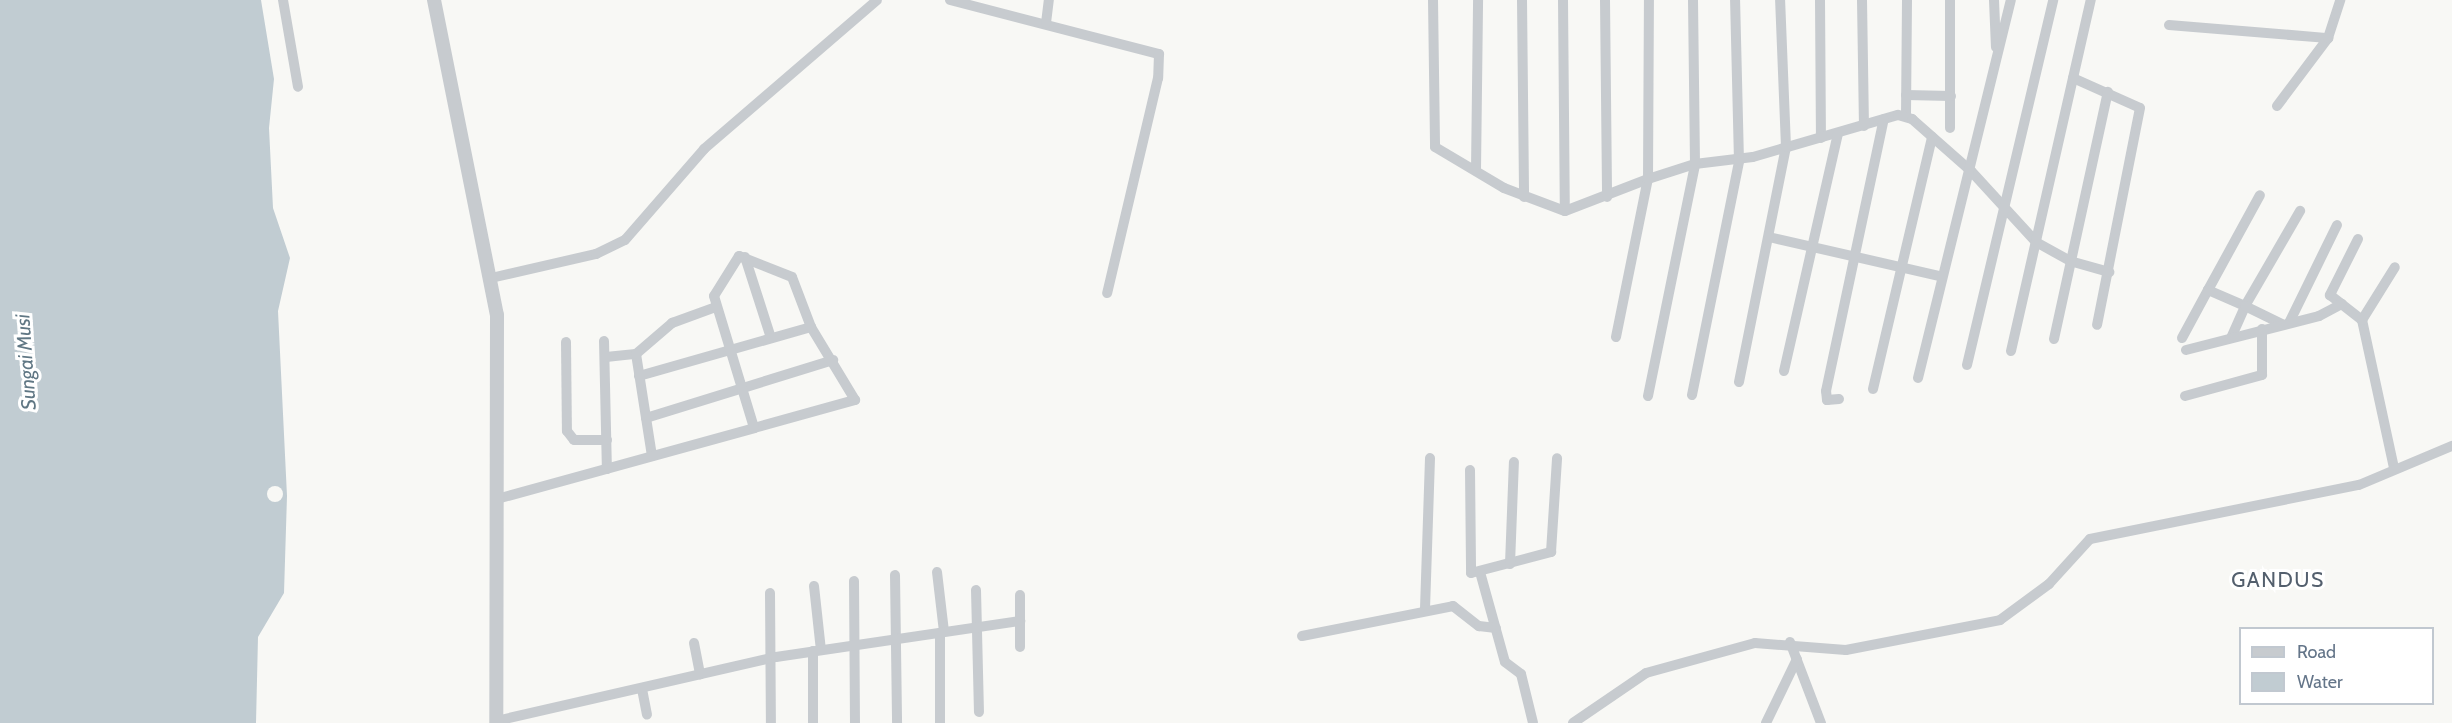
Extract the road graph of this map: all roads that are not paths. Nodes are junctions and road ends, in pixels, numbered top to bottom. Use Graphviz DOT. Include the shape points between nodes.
graph roads {
  1 [pos="283,0"];
  2 [pos="434,0"];
  3 [pos="877,0"];
  4 [pos="950,0"];
  5 [pos="1049,0"];
  6 [pos="1433,0"];
  7 [pos="1478,0"];
  8 [pos="1522,0"];
  9 [pos="1563,0"];
  10 [pos="1605,0"];
  11 [pos="1648,0"];
  12 [pos="1693,0"];
  13 [pos="1735,0"];
  14 [pos="1780,0"];
  15 [pos="1820,0"];
  16 [pos="1862,0"];
  17 [pos="1907,0"];
  18 [pos="1950,0"];
  19 [pos="1994,0"];
  20 [pos="2011,0"];
  21 [pos="2053,0"];
  22 [pos="2091,0"];
  23 [pos="2340,0"];
  24 [pos="1046,23"];
  25 [pos="2169,25"];
  26 [pos="2328,38"];
  27 [pos="1996,59"];
  28 [pos="2073,78"];
  29 [pos="298,87"];
  30 [pos="2108,92"];
  31 [pos="1906,96"];
  32 [pos="1951,96"];
  33 [pos="2277,106"];
  34 [pos="1906,115"];
  35 [pos="1884,119"];
  36 [pos="1864,126"];
  37 [pos="1950,128"];
  38 [pos="1838,134"];
  39 [pos="1932,137"];
  40 [pos="1821,138"];
  41 [pos="1786,147"];
  42 [pos="1739,161"];
  43 [pos="1695,164"];
  44 [pos="1476,170"];
  45 [pos="1971,171"];
  46 [pos="1648,179"];
  47 [pos="2260,195"];
  48 [pos="1524,197"];
  49 [pos="1607,197"];
  50 [pos="2003,209"];
  51 [pos="1565,211"];
  52 [pos="2300,211"];
  53 [pos="2337,225"];
  54 [pos="1769,237"];
  55 [pos="2358,239"];
  56 [pos="2036,242"];
  57 [pos="1812,247"];
  58 [pos="745,257"];
  59 [pos="1852,257"];
  60 [pos="2070,261"];
  61 [pos="1898,266"];
  62 [pos="2395,267"];
  63 [pos="2109,272"];
  64 [pos="1940,276"];
  65 [pos="491,278"];
  66 [pos="2208,290"];
  67 [pos="1107,292"];
  68 [pos="2330,295"];
  69 [pos="2342,304"];
  70 [pos="2245,306"];
  71 [pos="716,307"];
  72 [pos="2319,316"];
  73 [pos="2362,320"];
  74 [pos="2286,323"];
  75 [pos="2097,325"];
  76 [pos="811,327"];
  77 [pos="2262,329"];
  78 [pos="1616,337"];
  79 [pos="771,338"];
  80 [pos="2182,338"];
  81 [pos="2231,338"];
  82 [pos="2054,339"];
  83 [pos="604,341"];
  84 [pos="566,342"];
  85 [pos="730,350"];
  86 [pos="2186,350"];
  87 [pos="2011,351"];
  88 [pos="636,354"];
  89 [pos="606,357"];
  90 [pos="833,360"];
  91 [pos="1966,365"];
  92 [pos="1784,371"];
  93 [pos="639,376"];
  94 [pos="1918,378"];
  95 [pos="1739,382"];
  96 [pos="742,389"];
  97 [pos="1873,389"];
  98 [pos="1692,395"];
  99 [pos="1648,396"];
  100 [pos="2185,396"];
  101 [pos="1839,399"];
  102 [pos="646,418"];
  103 [pos="754,428"];
  104 [pos="607,440"];
  105 [pos="2452,446"];
  106 [pos="652,456"];
  107 [pos="1430,458"];
  108 [pos="1557,458"];
  109 [pos="1514,462"];
  110 [pos="2394,468"];
  111 [pos="607,469"];
  112 [pos="1470,470"];
  113 [pos="496,499"];
  114 [pos="1510,564"];
  115 [pos="938,572"];
  116 [pos="1480,572"];
  117 [pos="895,574"];
  118 [pos="854,581"];
  119 [pos="814,586"];
  120 [pos="976,590"];
  121 [pos="770,593"];
  122 [pos="1020,596"];
  123 [pos="1425,609"];
  124 [pos="1020,621"];
  125 [pos="976,628"];
  126 [pos="1496,628"];
  127 [pos="942,632"];
  128 [pos="1302,636"];
  129 [pos="898,639"];
  130 [pos="1790,642"];
  131 [pos="694,643"];
  132 [pos="855,645"];
  133 [pos="1020,648"];
  134 [pos="817,651"];
  135 [pos="771,658"];
  136 [pos="1797,659"];
  137 [pos="700,674"];
  138 [pos="642,689"];
  139 [pos="979,712"];
  140 [pos="647,715"];
  141 [pos="496,722"];
  142 [pos="771,723"];
  143 [pos="813,723"];
  144 [pos="855,723"];
  145 [pos="897,723"];
  146 [pos="940,723"];
  147 [pos="1533,723"];
  148 [pos="1573,723"];
  149 [pos="1766,723"];
  150 [pos="1821,723"];
  1 -- 29 [label="street"];
  2 -- 65 [label="street"];
  3 -- 65 [label="street" via="704,149 625,240 596,254"];
  4 -- 24 [label="street"];
  5 -- 24 [label="street"];
  6 -- 44 [label="street" via="1434,142 1442,154"];
  7 -- 44 [label="street"];
  8 -- 48 [label="street"];
  9 -- 51 [label="street"];
  10 -- 49 [label="street"];
  11 -- 46 [label="street"];
  12 -- 43 [label="street"];
  13 -- 42 [label="street"];
  14 -- 41 [label="street"];
  15 -- 40 [label="street"];
  16 -- 36 [label="street"];
  17 -- 31 [label="street"];
  18 -- 32 [label="street"];
  19 -- 27 [label="street"];
  20 -- 27 [label="street"];
  21 -- 50 [label="street"];
  22 -- 28 [label="street"];
  23 -- 26 [label="street"];
  24 -- 67 [label="street" via="1150,48 1161,58"];
  25 -- 26 [label="street"];
  26 -- 33 [label="street"];
  27 -- 45 [label="street"];
  28 -- 30 [label="street"];
  28 -- 56 [label="street"];
  30 -- 60 [label="street"];
  30 -- 63 [label="street" via="2140,108"];
  31 -- 32 [label="street"];
  31 -- 34 [label="street"];
  32 -- 37 [label="street"];
  34 -- 35 [label="street"];
  34 -- 39 [label="street"];
  35 -- 36 [label="street"];
  35 -- 59 [label="street"];
  36 -- 38 [label="street"];
  38 -- 40 [label="street"];
  38 -- 57 [label="street"];
  39 -- 45 [label="street"];
  39 -- 61 [label="street"];
  40 -- 41 [label="street"];
  41 -- 42 [label="street"];
  41 -- 54 [label="street"];
  42 -- 43 [label="street"];
  42 -- 98 [label="street"];
  43 -- 46 [label="street"];
  43 -- 99 [label="street"];
  44 -- 48 [label="street"];
  45 -- 50 [label="street"];
  45 -- 64 [label="street"];
  46 -- 49 [label="street"];
  46 -- 78 [label="street"];
  47 -- 66 [label="street"];
  48 -- 51 [label="street"];
  49 -- 51 [label="street"];
  50 -- 56 [label="street"];
  50 -- 91 [label="street"];
  52 -- 70 [label="street"];
  53 -- 74 [label="street"];
  54 -- 57 [label="street"];
  54 -- 95 [label="street"];
  55 -- 68 [label="street"];
  56 -- 60 [label="street"];
  56 -- 87 [label="street"];
  57 -- 59 [label="street"];
  57 -- 92 [label="street"];
  58 -- 71 [label="street" via="737,257 717,285"];
  58 -- 76 [label="street" via="792,277"];
  58 -- 79 [label="street"];
  59 -- 61 [label="street"];
  59 -- 101 [label="street" via="1825,397"];
  60 -- 63 [label="street"];
  60 -- 82 [label="street"];
  61 -- 64 [label="street"];
  61 -- 97 [label="street"];
  62 -- 73 [label="street"];
  63 -- 75 [label="street"];
  64 -- 94 [label="street"];
  65 -- 113 [label="street" via="497,315"];
  66 -- 70 [label="street"];
  66 -- 80 [label="street"];
  68 -- 69 [label="street"];
  68 -- 72 [label="street"];
  69 -- 72 [label="street"];
  69 -- 73 [label="street"];
  70 -- 74 [label="street"];
  70 -- 81 [label="street"];
  71 -- 85 [label="street"];
  71 -- 88 [label="street" via="672,323"];
  72 -- 74 [label="street"];
  73 -- 110 [label="street"];
  74 -- 77 [label="street"];
  76 -- 79 [label="street"];
  76 -- 90 [label="street"];
  77 -- 81 [label="street"];
  77 -- 100 [label="street" via="2262,375"];
  79 -- 85 [label="street"];
  81 -- 86 [label="street"];
  83 -- 89 [label="street"];
  84 -- 104 [label="street" via="567,431 574,440"];
  85 -- 93 [label="street"];
  85 -- 96 [label="street"];
  88 -- 89 [label="street"];
  88 -- 93 [label="street"];
  89 -- 104 [label="street"];
  90 -- 96 [label="street"];
  90 -- 103 [label="street" via="855,400"];
  93 -- 102 [label="street"];
  96 -- 102 [label="street"];
  96 -- 103 [label="street"];
  102 -- 106 [label="street"];
  103 -- 106 [label="street"];
  104 -- 111 [label="street"];
  105 -- 110 [label="street"];
  106 -- 111 [label="street"];
  107 -- 123 [label="street"];
  108 -- 114 [label="street" via="1551,552"];
  109 -- 114 [label="street"];
  110 -- 130 [label="street" via="2359,485 2092,538 2049,584 2000,620 1846,650"];
  111 -- 113 [label="street"];
  112 -- 116 [label="street" via="1467,569"];
  113 -- 141 [label="street"];
  114 -- 116 [label="street"];
  115 -- 127 [label="street"];
  116 -- 126 [label="street"];
  117 -- 129 [label="street"];
  118 -- 132 [label="street"];
  119 -- 134 [label="street"];
  120 -- 125 [label="street"];
  121 -- 135 [label="street"];
  122 -- 124 [label="street"];
  123 -- 126 [label="street" via="1453,606 1479,626"];
  123 -- 128 [label="street"];
  124 -- 125 [label="street"];
  124 -- 133 [label="street"];
  125 -- 127 [label="street"];
  125 -- 139 [label="street"];
  126 -- 147 [label="street" via="1505,662 1521,674"];
  127 -- 129 [label="street"];
  127 -- 146 [label="street"];
  129 -- 132 [label="street"];
  129 -- 145 [label="street"];
  130 -- 136 [label="street"];
  130 -- 148 [label="street" via="1755,643 1661,668 1627,683"];
  131 -- 137 [label="street"];
  132 -- 134 [label="street"];
  132 -- 144 [label="street"];
  134 -- 135 [label="street"];
  134 -- 143 [label="street"];
  135 -- 137 [label="street"];
  135 -- 142 [label="street"];
  136 -- 149 [label="street"];
  136 -- 150 [label="street"];
  137 -- 138 [label="street"];
  138 -- 140 [label="street"];
  138 -- 141 [label="street"];
}
